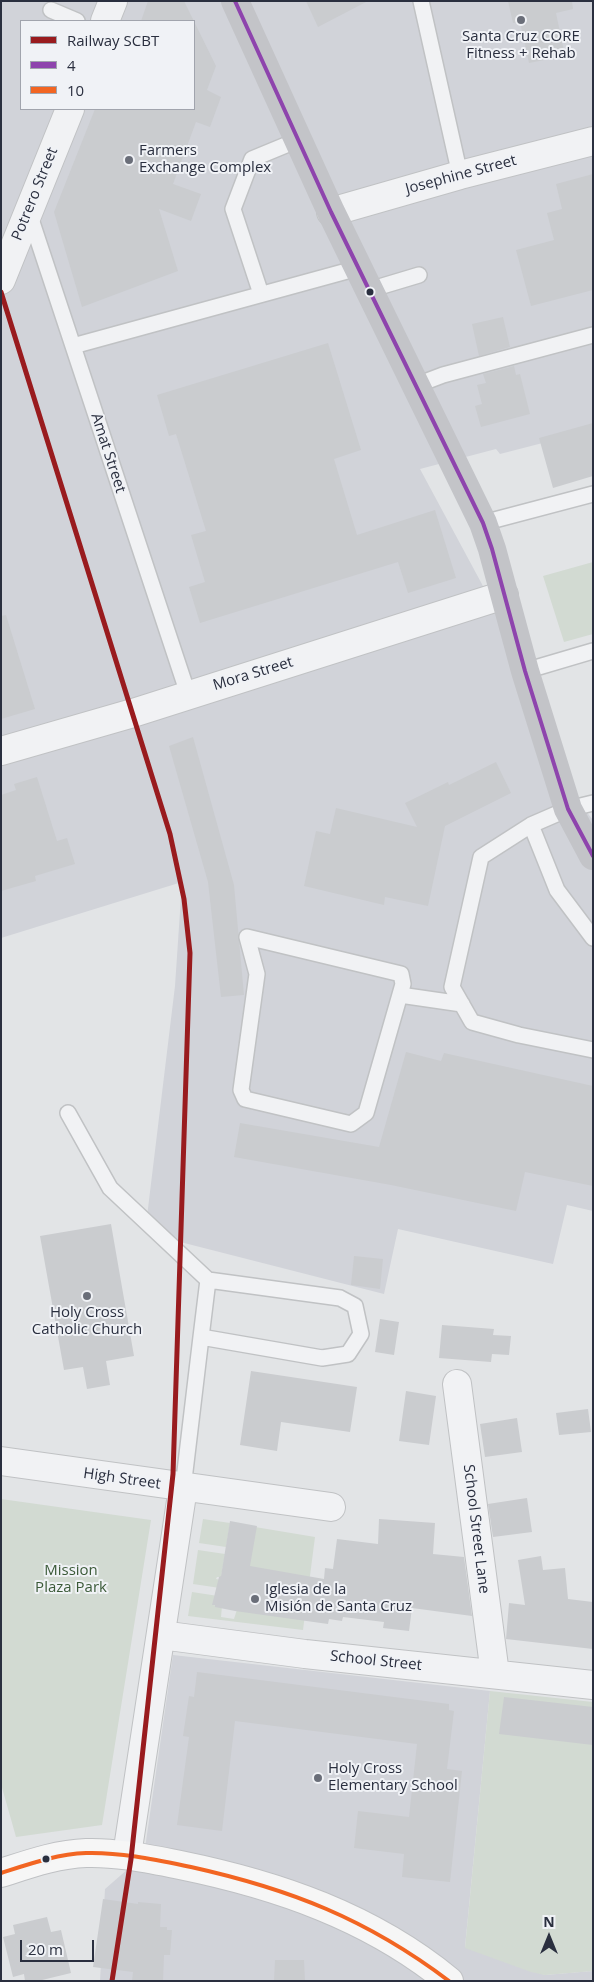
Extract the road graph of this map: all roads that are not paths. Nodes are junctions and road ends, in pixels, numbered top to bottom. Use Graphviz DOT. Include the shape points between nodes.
graph roads {
  1 [pos="113,1"];
  2 [pos="235,1"];
  3 [pos="421,1"];
  4 [pos="51,10"];
  5 [pos="76,20"];
  6 [pos="105,20"];
  7 [pos="70,110"];
  8 [pos="298,140"];
  9 [pos="593,141"];
  10 [pos="460,175"];
  11 [pos="28,212"];
  12 [pos="331,212"];
  13 [pos="9,245"];
  14 [pos="419,275"];
  15 [pos="363,279"];
  16 [pos="1,280"];
  17 [pos="261,294"];
  18 [pos="593,335"];
  19 [pos="73,346"];
  20 [pos="414,386"];
  21 [pos="593,494"];
  22 [pos="483,523"];
  23 [pos="504,596"];
  24 [pos="593,651"];
  25 [pos="525,671"];
  26 [pos="188,694"];
  27 [pos="1,751"];
  28 [pos="580,806"];
  29 [pos="531,825"];
  30 [pos="593,856"];
  31 [pos="593,938"];
  32 [pos="400,995"];
  33 [pos="462,1004"];
  34 [pos="593,1050"];
  35 [pos="68,1113"];
  36 [pos="208,1280"];
  37 [pos="201,1337"];
  38 [pos="457,1384"];
  39 [pos="1,1462"];
  40 [pos="183,1488"];
  41 [pos="332,1507"];
  42 [pos="160,1635"];
  43 [pos="495,1674"];
  44 [pos="593,1685"];
  45 [pos="127,1855"];
  46 [pos="1,1873"];
  47 [pos="449,1981"];
  1 -- 6 [label="street"];
  2 -- 8 [label="main road"];
  3 -- 10 [label="lane"];
  4 -- 5 [label="lane"];
  7 -- 11 [label="street, Potrero Street"];
  8 -- 12 [label="main road"];
  8 -- 17 [label="lane" via="252,159 233,209"];
  9 -- 10 [label="street, Josephine Street"];
  10 -- 12 [label="street, Josephine Street"];
  11 -- 13 [label="street, Potrero Street"];
  11 -- 19 [label="lane, Amat Street"];
  12 -- 15 [label="main road"];
  13 -- 16 [label="street, Potrero Street"];
  14 -- 15 [label="lane"];
  15 -- 17 [label="lane"];
  15 -- 20 [label="main road"];
  17 -- 19 [label="lane"];
  18 -- 20 [label="lane" via="443,375"];
  19 -- 26 [label="lane, Amat Street"];
  20 -- 22 [label="main road"];
  21 -- 22 [label="lane"];
  22 -- 23 [label="main road"];
  23 -- 25 [label="main road"];
  23 -- 26 [label="street, Mora Street"];
  24 -- 25 [label="lane"];
  25 -- 28 [label="main road"];
  26 -- 27 [label="street, Mora Street"];
  28 -- 29 [label="lane"];
  28 -- 30 [label="main road"];
  29 -- 31 [label="lane" via="557,890"];
  29 -- 33 [label="lane" via="481,857 452,988"];
  32 -- 32 [label="lane" via="401,974 247,937 257,974 241,1090 245,1099 351,1124 366,1113"];
  32 -- 33 [label="lane"];
  33 -- 34 [label="lane" via="472,1022"];
  35 -- 36 [label="lane" via="110,1188"];
  36 -- 37 [label="lane"];
  36 -- 37 [label="lane" via="340,1298 355,1306 361,1334 348,1354 322,1358"];
  37 -- 40 [label="lane"];
  38 -- 43 [label="street, School Street Lane"];
  39 -- 40 [label="street, High Street"];
  40 -- 41 [label="street, High Street"];
  40 -- 42 [label="street"];
  42 -- 43 [label="street, School Street"];
  42 -- 45 [label="street"];
  43 -- 44 [label="street, School Street"];
  45 -- 46 [label="main road" via="86,1853 47,1858"];
  45 -- 47 [label="main road" via="254,1881 322,1905 378,1933"];
}
